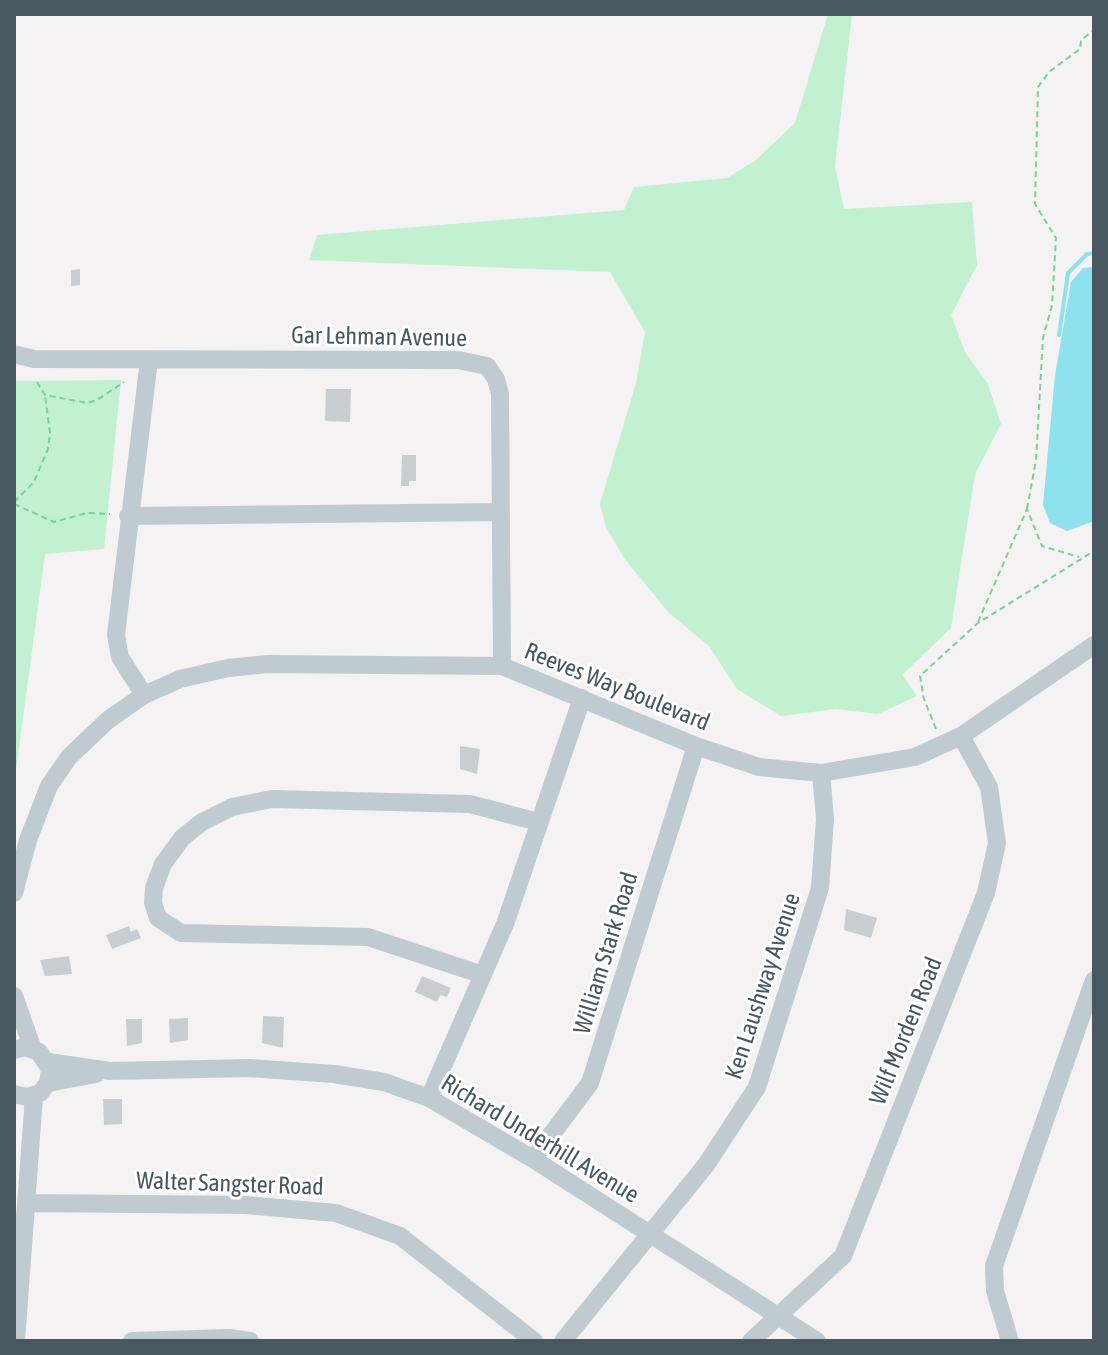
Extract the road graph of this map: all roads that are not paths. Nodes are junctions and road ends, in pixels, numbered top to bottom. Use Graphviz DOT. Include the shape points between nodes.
graph roads {
  1 [pos="14,354"];
  2 [pos="149,360"];
  3 [pos="500,512"];
  4 [pos="119,515"];
  5 [pos="1094,645"];
  6 [pos="502,666"];
  7 [pos="144,695"];
  8 [pos="582,698"];
  9 [pos="961,736"];
  10 [pos="696,746"];
  11 [pos="821,773"];
  12 [pos="538,822"];
  13 [pos="14,893"];
  14 [pos="483,975"];
  15 [pos="1094,980"];
  16 [pos="14,996"];
  17 [pos="23,1050"];
  18 [pos="48,1062"];
  19 [pos="110,1071"];
  20 [pos="41,1089"];
  21 [pos="14,1096"];
  22 [pos="429,1098"];
  23 [pos="29,1151"];
  24 [pos="533,1159"];
  25 [pos="28,1203"];
  26 [pos="650,1233"];
  27 [pos="776,1317"];
  28 [pos="16,1341"];
  29 [pos="132,1341"];
  30 [pos="250,1341"];
  31 [pos="534,1341"];
  32 [pos="563,1341"];
  33 [pos="751,1341"];
  34 [pos="817,1341"];
  35 [pos="1010,1341"];
  1 -- 2 [label="street, Gar Lehman Avenue" via="34,359"];
  2 -- 3 [label="street, Gar Lehman Avenue" via="479,362 495,375 500,394"];
  2 -- 4 [label="street"];
  3 -- 4 [label="street"];
  3 -- 6 [label="street, Gar Lehman Avenue"];
  4 -- 7 [label="street" via="116,635 120,657"];
  5 -- 9 [label="street, Reeves Way Boulevard"];
  6 -- 7 [label="street, Reeves Way Boulevard" via="268,664 180,679"];
  6 -- 8 [label="street, Reeves Way Boulevard"];
  7 -- 13 [label="street, Reeves Way Boulevard" via="69,757 49,786"];
  8 -- 10 [label="street, Reeves Way Boulevard"];
  8 -- 12 [label="street"];
  9 -- 11 [label="street, Reeves Way Boulevard" via="915,757"];
  9 -- 27 [label="street, Wilf Morden Road" via="989,787 997,843 986,893 843,1256"];
  10 -- 11 [label="street, Reeves Way Boulevard" via="759,767"];
  10 -- 24 [label="street, William Stark Road" via="594,1073"];
  11 -- 26 [label="street, Ken Laushway Avenue" via="825,819 820,888 757,1087 706,1165"];
  12 -- 14 [label="street"];
  12 -- 14 [label="street" via="470,804 272,799 232,807 202,822 163,864 154,888 158,918 181,933 368,937"];
  14 -- 22 [label="street"];
  15 -- 35 [label="street" via="994,1266 995,1291"];
  16 -- 17 [label="street"];
  17 -- 18 [label="street"];
  18 -- 19 [label="street, Richard Underhill Avenue"];
  18 -- 20 [label="street"];
  19 -- 20 [label="street, Richard Underhill Avenue"];
  19 -- 22 [label="street, Richard Underhill Avenue" via="249,1068 334,1074 384,1082"];
  20 -- 21 [label="street, Richard Underhill Avenue"];
  20 -- 23 [label="street"];
  21 -- 23 [label="street"];
  22 -- 24 [label="street, Richard Underhill Avenue"];
  23 -- 25 [label="street"];
  24 -- 26 [label="street, Richard Underhill Avenue"];
  25 -- 28 [label="street"];
  25 -- 31 [label="street, Walter Sangster Road" via="246,1205 336,1213 400,1236"];
  26 -- 27 [label="street, Richard Underhill Avenue"];
  26 -- 32 [label="street, Ken Laushway Avenue"];
  27 -- 33 [label="street, Wilf Morden Road"];
  27 -- 34 [label="street, Richard Underhill Avenue"];
  29 -- 30 [label="street"];
}
